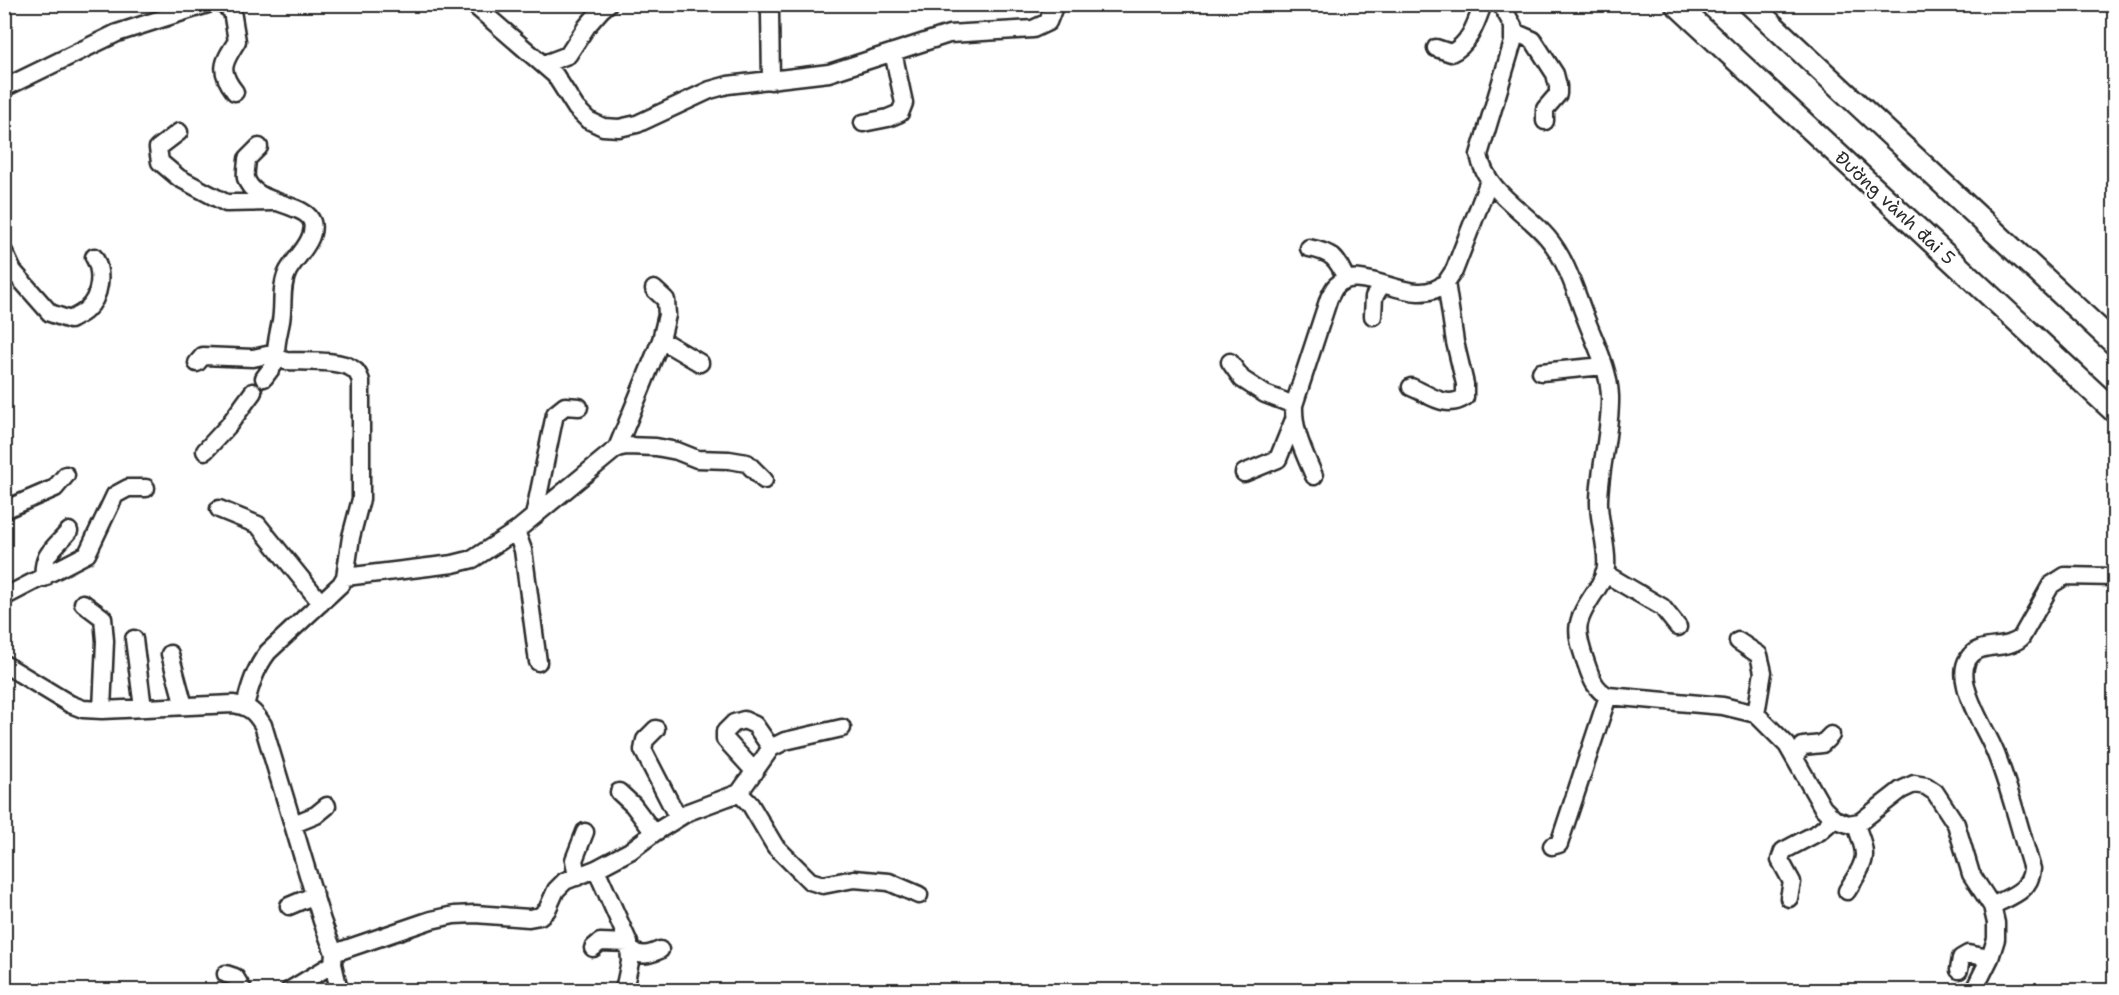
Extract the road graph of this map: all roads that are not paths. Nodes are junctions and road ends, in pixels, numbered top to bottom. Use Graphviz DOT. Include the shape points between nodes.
graph roads {
  1 [pos="208,4"];
  2 [pos="222,4"];
  3 [pos="473,4"];
  4 [pos="608,4"];
  5 [pos="767,4"];
  6 [pos="1055,4"];
  7 [pos="1483,4"];
  8 [pos="1501,4"];
  9 [pos="1676,4"];
  10 [pos="1750,4"];
  11 [pos="1514,32"];
  12 [pos="1436,48"];
  13 [pos="893,52"];
  14 [pos="544,64"];
  15 [pos="771,81"];
  16 [pos="4,88"];
  17 [pos="235,92"];
  18 [pos="1545,121"];
  19 [pos="863,123"];
  20 [pos="179,132"];
  21 [pos="259,147"];
  22 [pos="1488,181"];
  23 [pos="277,202"];
  24 [pos="1309,248"];
  25 [pos="4,252"];
  26 [pos="94,256"];
  27 [pos="1346,280"];
  28 [pos="1446,282"];
  29 [pos="1382,285"];
  30 [pos="654,289"];
  31 [pos="1373,316"];
  32 [pos="661,340"];
  33 [pos="2115,343"];
  34 [pos="278,356"];
  35 [pos="1230,362"];
  36 [pos="197,363"];
  37 [pos="700,363"];
  38 [pos="1604,366"];
  39 [pos="1541,372"];
  40 [pos="264,378"];
  41 [pos="1411,387"];
  42 [pos="253,392"];
  43 [pos="579,407"];
  44 [pos="2115,411"];
  45 [pos="1294,413"];
  46 [pos="617,448"];
  47 [pos="205,451"];
  48 [pos="1244,473"];
  49 [pos="66,475"];
  50 [pos="1314,476"];
  51 [pos="764,480"];
  52 [pos="146,489"];
  53 [pos="219,509"];
  54 [pos="4,510"];
  55 [pos="534,516"];
  56 [pos="69,531"];
  57 [pos="516,531"];
  58 [pos="1604,573"];
  59 [pos="345,577"];
  60 [pos="2115,577"];
  61 [pos="44,578"];
  62 [pos="4,597"];
  63 [pos="83,603"];
  64 [pos="321,603"];
  65 [pos="1678,627"];
  66 [pos="134,639"];
  67 [pos="1738,641"];
  68 [pos="170,654"];
  69 [pos="537,662"];
  70 [pos="4,664"];
  71 [pos="1608,696"];
  72 [pos="184,706"];
  73 [pos="245,706"];
  74 [pos="143,708"];
  75 [pos="102,710"];
  76 [pos="1756,714"];
  77 [pos="842,728"];
  78 [pos="656,729"];
  79 [pos="1831,735"];
  80 [pos="771,748"];
  81 [pos="1795,756"];
  82 [pos="755,772"];
  83 [pos="619,792"];
  84 [pos="739,793"];
  85 [pos="327,806"];
  86 [pos="678,819"];
  87 [pos="1834,819"];
  88 [pos="1855,823"];
  89 [pos="294,824"];
  90 [pos="585,832"];
  91 [pos="654,833"];
  92 [pos="1552,846"];
  93 [pos="596,869"];
  94 [pos="576,877"];
  95 [pos="1847,891"];
  96 [pos="315,895"];
  97 [pos="919,895"];
  98 [pos="1790,898"];
  99 [pos="289,906"];
  100 [pos="1992,906"];
  101 [pos="629,946"];
  102 [pos="593,948"];
  103 [pos="660,950"];
  104 [pos="1990,958"];
  105 [pos="334,959"];
  106 [pos="1959,970"];
  107 [pos="226,974"];
  108 [pos="243,990"];
  109 [pos="290,990"];
  110 [pos="339,990"];
  111 [pos="624,990"];
  112 [pos="1974,990"];
  1 -- 16 [label="street" via="117,33"];
  2 -- 17 [label="street" via="232,12 237,41 225,61 226,79"];
  3 -- 14 [label="street"];
  4 -- 14 [label="street" via="568,55"];
  5 -- 15 [label="street"];
  6 -- 13 [label="street" via="1048,22 1034,29 949,34"];
  7 -- 12 [label="street" via="1461,48 1451,53"];
  8 -- 11 [label="street"];
  9 -- 44 [label="main road, Đường vành đai 5"];
  10 -- 33 [label="main road"];
  11 -- 18 [label="street" via="1533,40 1555,74 1558,94 1545,109"];
  11 -- 22 [label="street" via="1479,155"];
  13 -- 15 [label="street" via="829,73"];
  13 -- 19 [label="street" via="904,104 900,113"];
  14 -- 15 [label="street" via="576,108 603,127 638,124 728,85"];
  20 -- 23 [label="street" via="158,148 160,162 179,178 226,203"];
  21 -- 23 [label="street" via="247,159 246,177 253,189"];
  22 -- 28 [label="street" via="1454,271"];
  22 -- 38 [label="street" via="1547,237 1561,256"];
  23 -- 34 [label="street" via="307,214 312,222 309,240 284,282"];
  24 -- 27 [label="street" via="1325,251 1340,263"];
  25 -- 26 [label="street" via="13,271 50,313 70,320 87,310 98,294 99,266"];
  27 -- 29 [label="street"];
  27 -- 45 [label="street" via="1335,286 1329,298"];
  28 -- 29 [label="street" via="1419,293"];
  28 -- 41 [label="street" via="1465,397 1457,402 1440,402"];
  29 -- 31 [label="street" via="1374,297"];
  30 -- 32 [label="street" via="666,300"];
  32 -- 37 [label="street"];
  32 -- 46 [label="street"];
  34 -- 36 [label="street" via="203,356"];
  34 -- 40 [label="street"];
  34 -- 59 [label="street" via="285,360 342,364 357,372 361,381 361,499"];
  35 -- 45 [label="street" via="1242,379"];
  38 -- 39 [label="street"];
  38 -- 58 [label="street" via="1610,393 1599,498 1606,554"];
  42 -- 47 [label="street"];
  43 -- 55 [label="street" via="565,406 555,414"];
  45 -- 48 [label="street" via="1278,459"];
  45 -- 50 [label="street" via="1296,435"];
  46 -- 51 [label="street" via="656,447 697,459 747,463"];
  46 -- 55 [label="street"];
  49 -- 54 [label="street" via="55,488"];
  52 -- 61 [label="street" via="128,489 115,495 87,554"];
  53 -- 64 [label="street" via="258,525"];
  55 -- 57 [label="street"];
  56 -- 61 [label="street" via="47,555 42,567"];
  57 -- 59 [label="street" via="473,559"];
  57 -- 69 [label="street" via="523,550"];
  58 -- 65 [label="street" via="1662,607"];
  58 -- 71 [label="street" via="1578,627 1593,683"];
  59 -- 64 [label="street"];
  60 -- 100 [label="street" via="2065,576 2051,585 2021,638 2014,644 1982,648 1966,662 1967,689 1997,755 2032,869 2025,888"];
  61 -- 62 [label="street"];
  63 -- 75 [label="street" via="103,618"];
  64 -- 73 [label="street" via="259,664"];
  66 -- 74 [label="street"];
  67 -- 76 [label="street" via="1759,655 1763,672"];
  68 -- 72 [label="street"];
  70 -- 75 [label="street" via="70,704"];
  71 -- 76 [label="street" via="1723,706"];
  71 -- 92 [label="street" via="1559,844"];
  72 -- 73 [label="street"];
  72 -- 74 [label="street"];
  73 -- 89 [label="street" via="263,725"];
  74 -- 75 [label="street"];
  76 -- 81 [label="street"];
  77 -- 80 [label="street"];
  78 -- 86 [label="street" via="645,740 643,750"];
  79 -- 81 [label="street" via="1822,744 1803,746"];
  80 -- 82 [label="street"];
  80 -- 82 [label="street" via="755,725 744,720 725,732 725,739"];
  81 -- 87 [label="street" via="1823,808"];
  82 -- 84 [label="street"];
  83 -- 91 [label="street"];
  84 -- 86 [label="street"];
  84 -- 97 [label="street" via="775,846 810,880 822,885 854,879 889,882"];
  85 -- 89 [label="street"];
  86 -- 91 [label="street"];
  87 -- 88 [label="street"];
  87 -- 98 [label="street" via="1783,851 1780,860 1792,882"];
  88 -- 95 [label="street" via="1864,846 1864,862"];
  88 -- 100 [label="street" via="1901,790 1914,784 1926,786 1935,792 1956,824 1971,874"];
  89 -- 96 [label="street"];
  90 -- 94 [label="street" via="574,860"];
  91 -- 93 [label="street"];
  93 -- 94 [label="street"];
  93 -- 101 [label="street"];
  94 -- 105 [label="street" via="556,890 540,916 454,915 431,920"];
  96 -- 99 [label="street"];
  96 -- 105 [label="street"];
  100 -- 104 [label="street" via="1996,939"];
  101 -- 102 [label="street" via="600,942"];
  101 -- 103 [label="street" via="638,955"];
  101 -- 111 [label="street"];
  104 -- 106 [label="street" via="1968,954 1961,958"];
  104 -- 112 [label="street"];
  105 -- 109 [label="street"];
  105 -- 110 [label="street"];
  107 -- 108 [label="street" via="235,977"];
}
